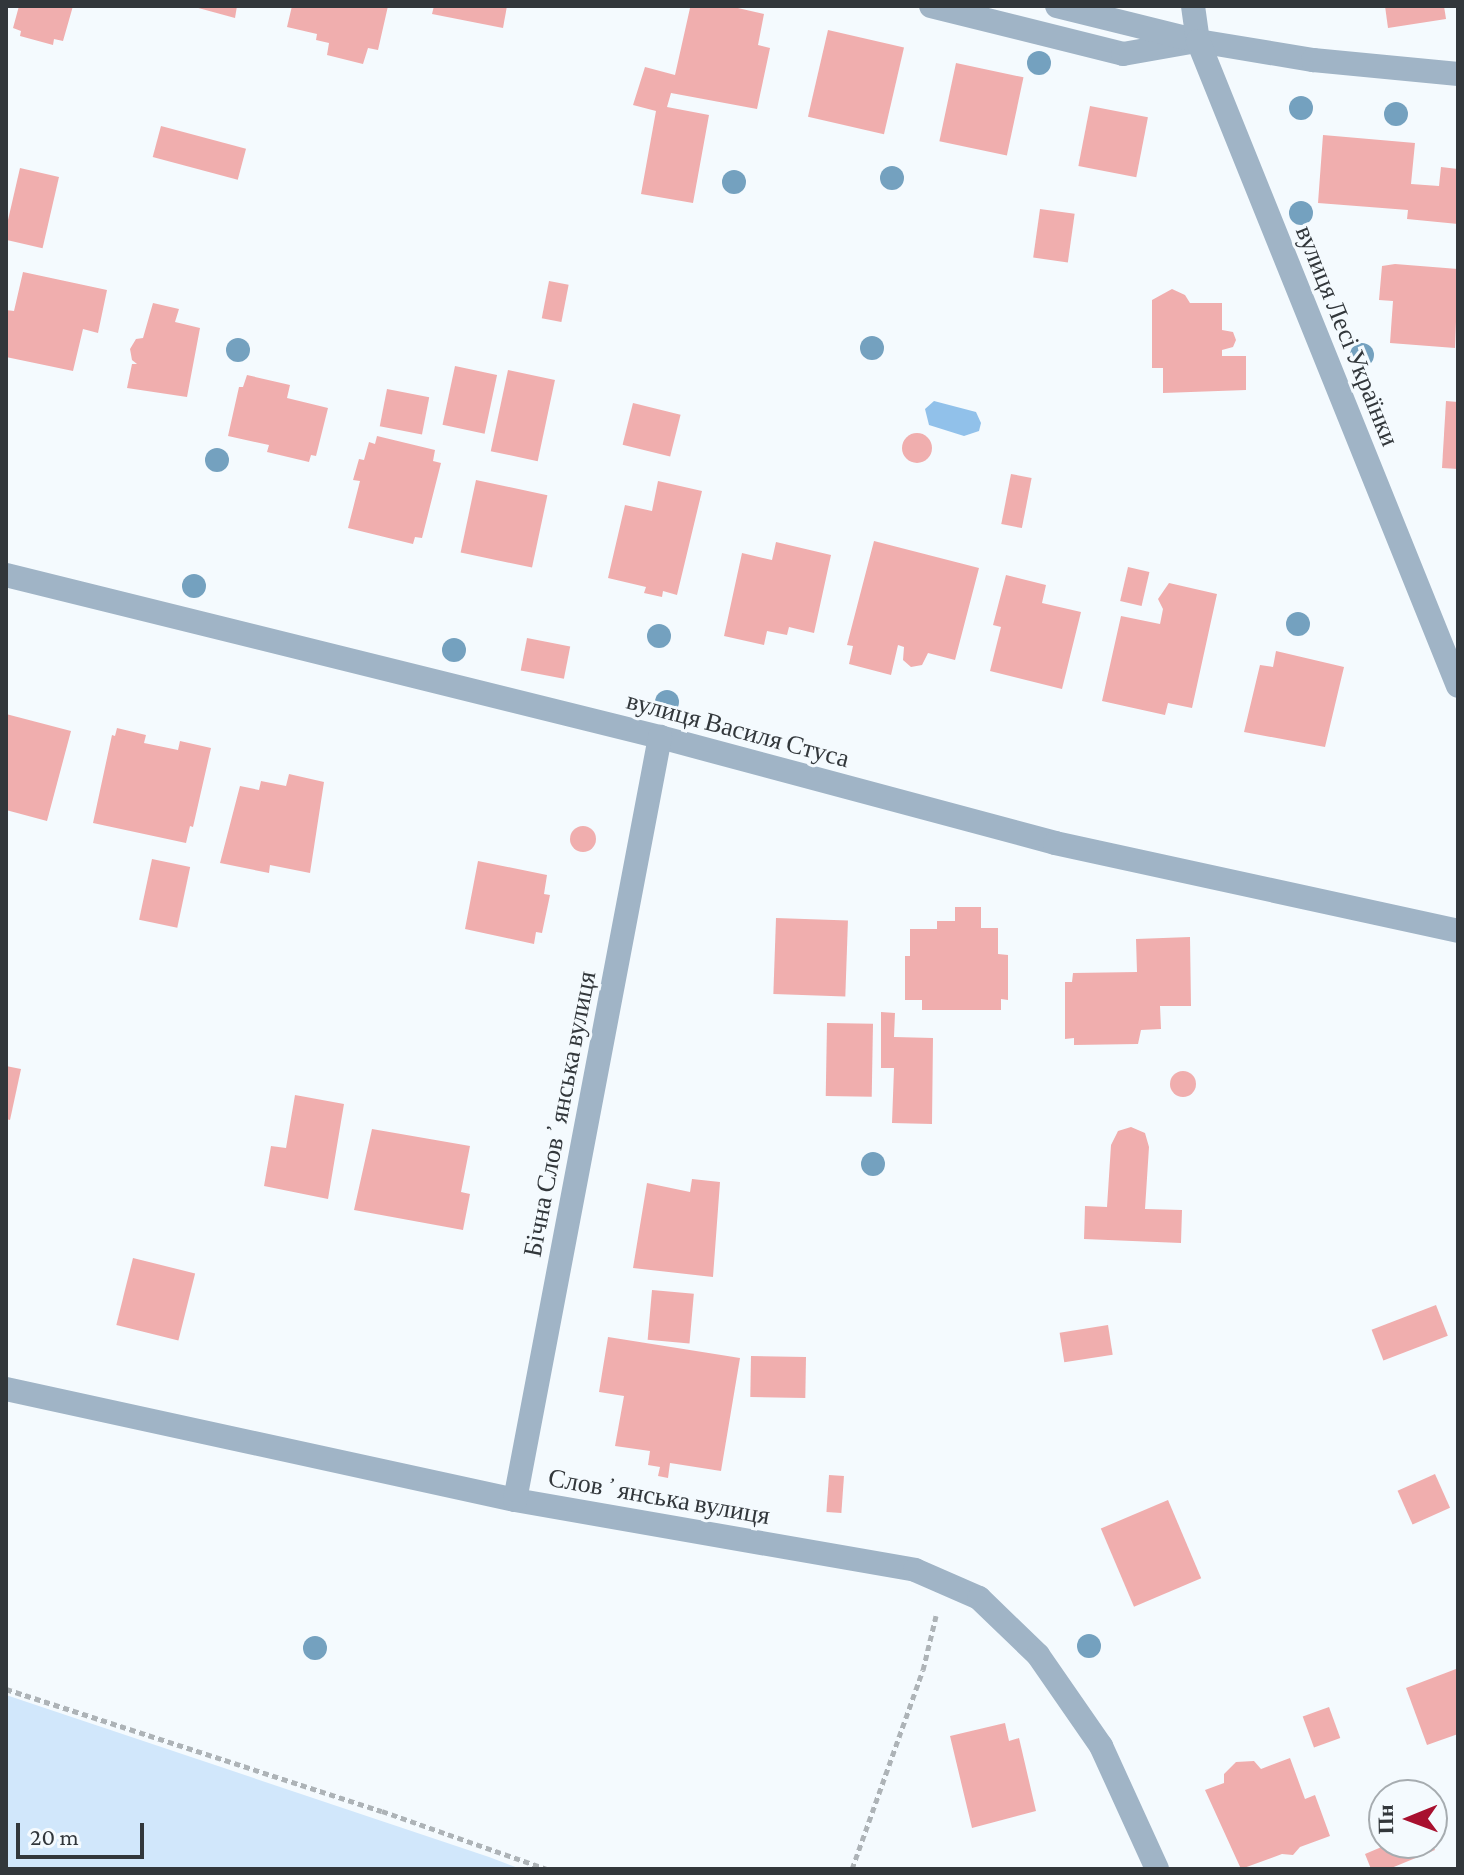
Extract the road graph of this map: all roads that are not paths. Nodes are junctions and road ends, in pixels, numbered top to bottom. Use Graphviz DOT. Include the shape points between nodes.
graph roads {
  1 [pos="931,6"];
  2 [pos="1057,6"];
  3 [pos="1193,6"];
  4 [pos="1198,41"];
  5 [pos="1458,74"];
  6 [pos="6,575"];
  7 [pos="1458,686"];
  8 [pos="660,737"];
  9 [pos="1458,931"];
  10 [pos="6,1389"];
  11 [pos="515,1500"];
  12 [pos="1157,1869"];
  1 -- 4 [label="street" via="1123,54"];
  2 -- 4 [label="street"];
  3 -- 4 [label="street, вулиця Лесі Українки"];
  4 -- 5 [label="street" via="1313,60"];
  4 -- 7 [label="street, вулиця Лесі Українки"];
  6 -- 8 [label="street, вулиця Василя Стуса"];
  8 -- 9 [label="street, вулиця Василя Стуса" via="1055,843"];
  8 -- 11 [label="street, Бічна Словʼянська вулиця"];
  10 -- 11 [label="street, Словʼянська вулиця"];
  11 -- 12 [label="street, Словʼянська вулиця" via="915,1570 979,1598 1038,1655 1101,1746"];
}
